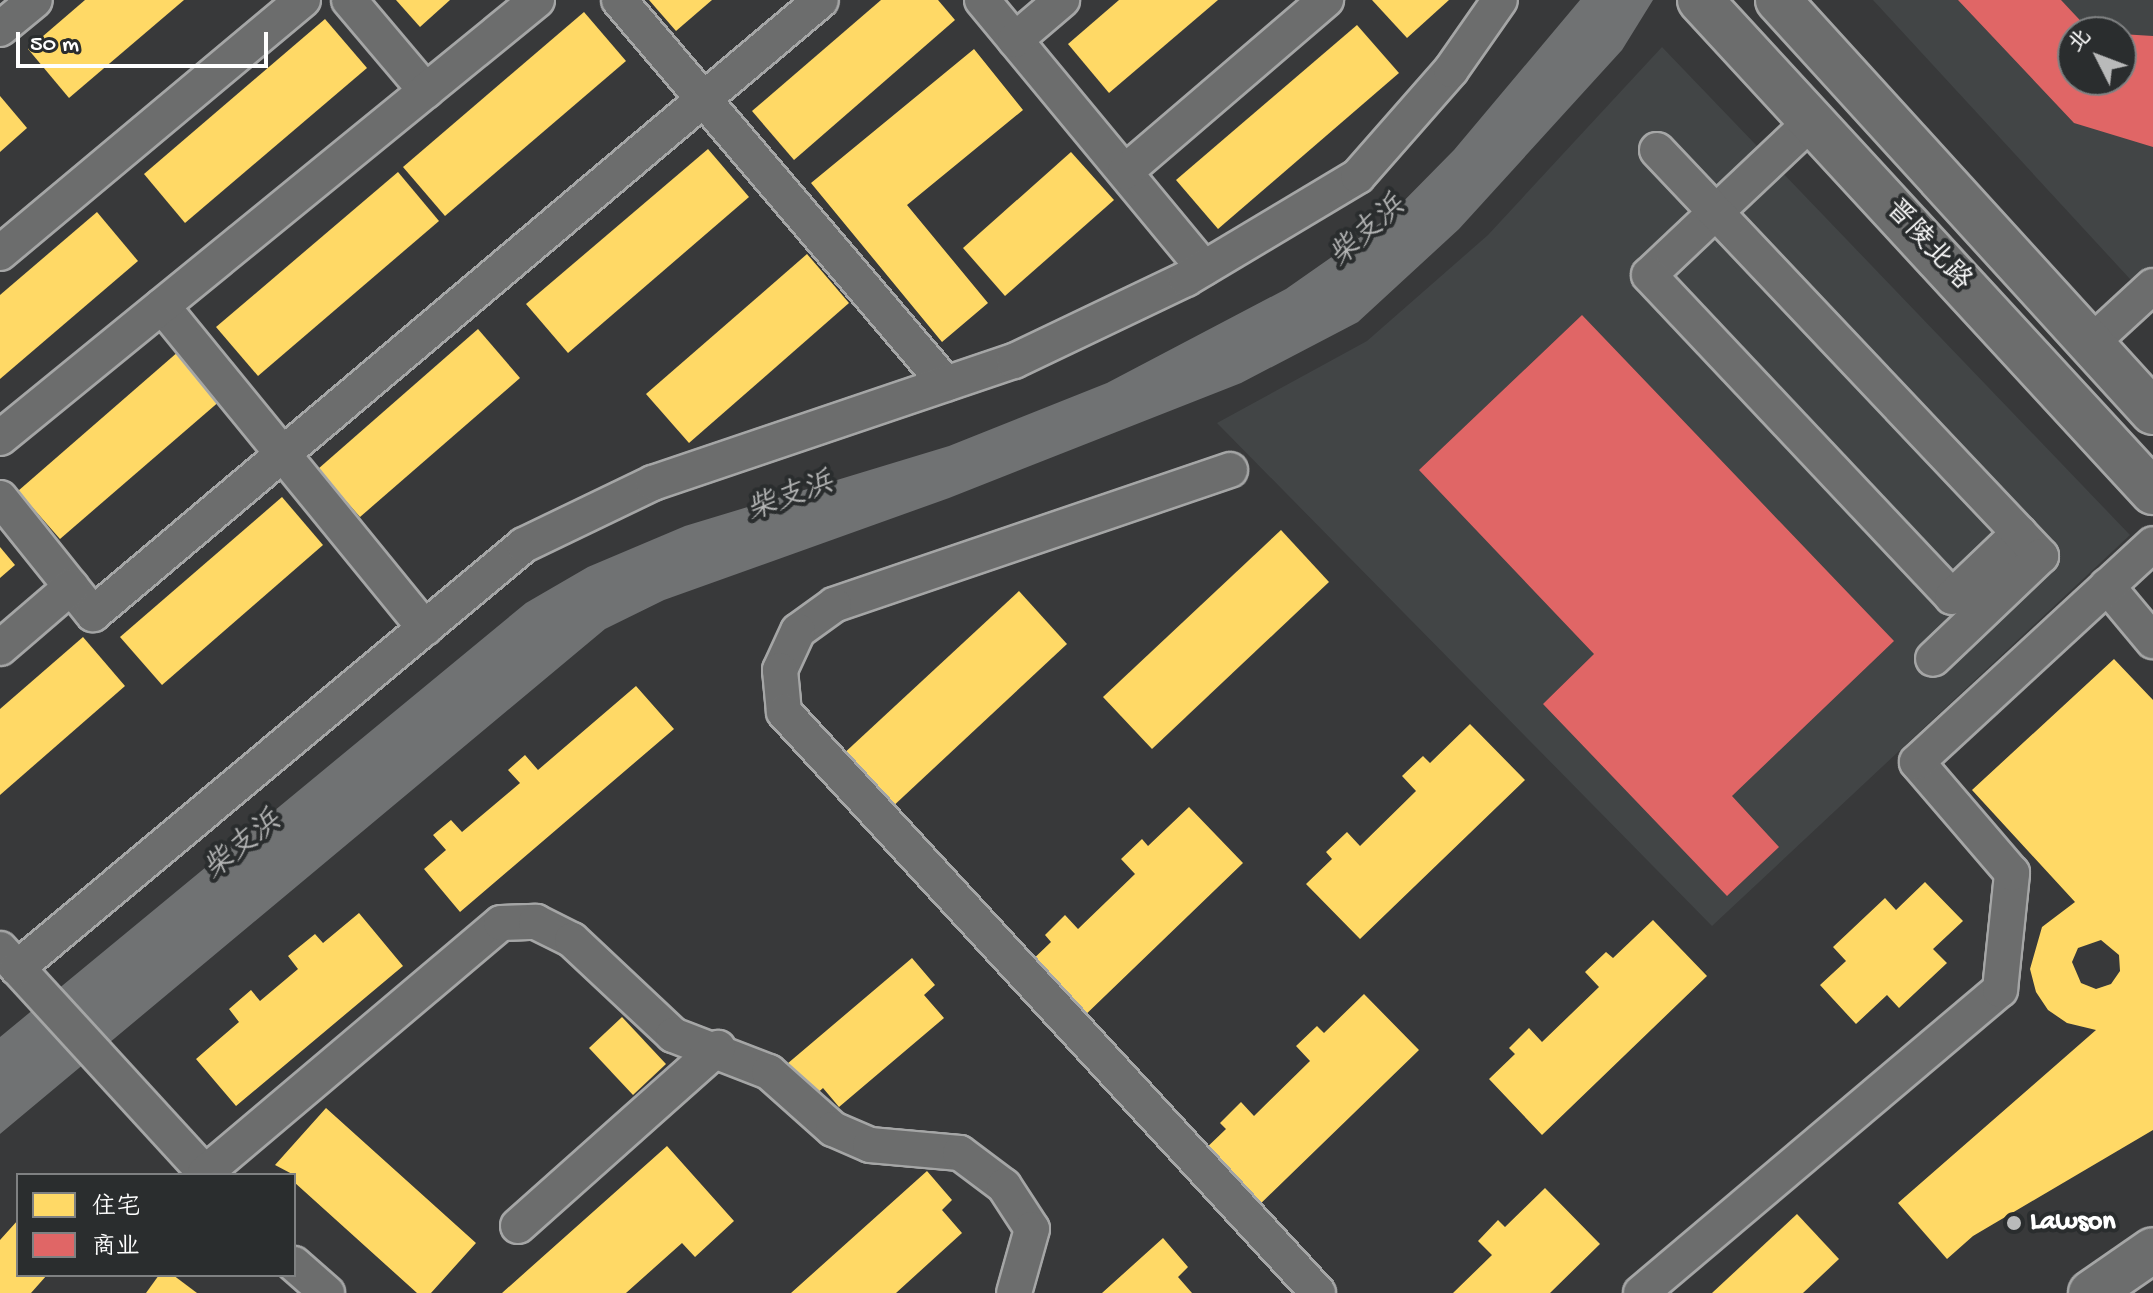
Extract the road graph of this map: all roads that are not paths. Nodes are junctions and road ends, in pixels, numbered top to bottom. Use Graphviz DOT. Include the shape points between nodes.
graph roads {
  1 [pos="35,0"];
  2 [pos="303,0"];
  3 [pos="349,0"];
  4 [pos="537,0"];
  5 [pos="619,0"];
  6 [pos="821,0"];
  7 [pos="982,0"];
  8 [pos="1062,0"];
  9 [pos="1326,0"];
  10 [pos="1500,0"];
  11 [pos="1700,0"];
  12 [pos="1778,0"];
  13 [pos="0,29"];
  14 [pos="1015,40"];
  15 [pos="426,91"];
  16 [pos="704,99"];
  17 [pos="1812,121"];
  18 [pos="1657,150"];
  19 [pos="1125,172"];
  20 [pos="1715,212"];
  21 [pos="0,253"];
  22 [pos="1204,268"];
  23 [pos="2153,286"];
  24 [pos="162,306"];
  25 [pos="2091,343"];
  26 [pos="946,384"];
  27 [pos="2153,412"];
  28 [pos="0,438"];
  29 [pos="283,454"];
  30 [pos="1230,470"];
  31 [pos="2153,492"];
  32 [pos="0,498"];
  33 [pos="2019,533"];
  34 [pos="2153,544"];
  35 [pos="2107,586"];
  36 [pos="71,587"];
  37 [pos="425,628"];
  38 [pos="2153,641"];
  39 [pos="0,648"];
  40 [pos="1933,659"];
  41 [pos="16,967"];
  42 [pos="718,1048"];
  43 [pos="205,1173"];
  44 [pos="207,1173"];
  45 [pos="518,1226"];
  46 [pos="2153,1250"];
  47 [pos="296,1266"];
  48 [pos="327,1293"];
  49 [pos="1014,1293"];
  50 [pos="1318,1293"];
  51 [pos="1641,1293"];
  52 [pos="2091,1293"];
  1 -- 13 [label="street"];
  2 -- 21 [label="street"];
  3 -- 15 [label="street"];
  4 -- 15 [label="street"];
  5 -- 16 [label="street"];
  6 -- 16 [label="street"];
  7 -- 14 [label="street"];
  8 -- 14 [label="street"];
  9 -- 19 [label="street"];
  10 -- 22 [label="street" via="1451,70 1358,176"];
  11 -- 17 [label="main road, 晋陵北路"];
  12 -- 25 [label="main road, 晋陵北路"];
  14 -- 19 [label="street"];
  15 -- 24 [label="street"];
  16 -- 26 [label="street"];
  16 -- 29 [label="street"];
  17 -- 20 [label="street"];
  17 -- 31 [label="main road, 晋陵北路"];
  18 -- 20 [label="street"];
  19 -- 22 [label="street"];
  20 -- 33 [label="street"];
  20 -- 33 [label="street" via="1649,275 1952,597"];
  22 -- 26 [label="street" via="1014,361"];
  23 -- 25 [label="street"];
  24 -- 28 [label="street"];
  24 -- 29 [label="street"];
  25 -- 27 [label="main road, 晋陵北路"];
  26 -- 37 [label="street" via="653,483 524,545"];
  29 -- 36 [label="street" via="93,614"];
  29 -- 37 [label="street"];
  30 -- 50 [label="street" via="834,605 798,631 780,670 784,712"];
  32 -- 36 [label="street"];
  33 -- 40 [label="street" via="2041,556"];
  34 -- 35 [label="street"];
  35 -- 38 [label="street"];
  35 -- 51 [label="street" via="1917,762 2012,873 2000,990"];
  36 -- 39 [label="street"];
  37 -- 41 [label="street"];
  41 -- 43 [label="street"];
  42 -- 44 [label="street" via="673,1035 572,940 536,922 501,923"];
  42 -- 45 [label="street"];
  42 -- 49 [label="street" via="769,1072 833,1129 870,1145 960,1153 1004,1186 1032,1229"];
  46 -- 52 [label="main road"];
  47 -- 48 [label="street"];
}
